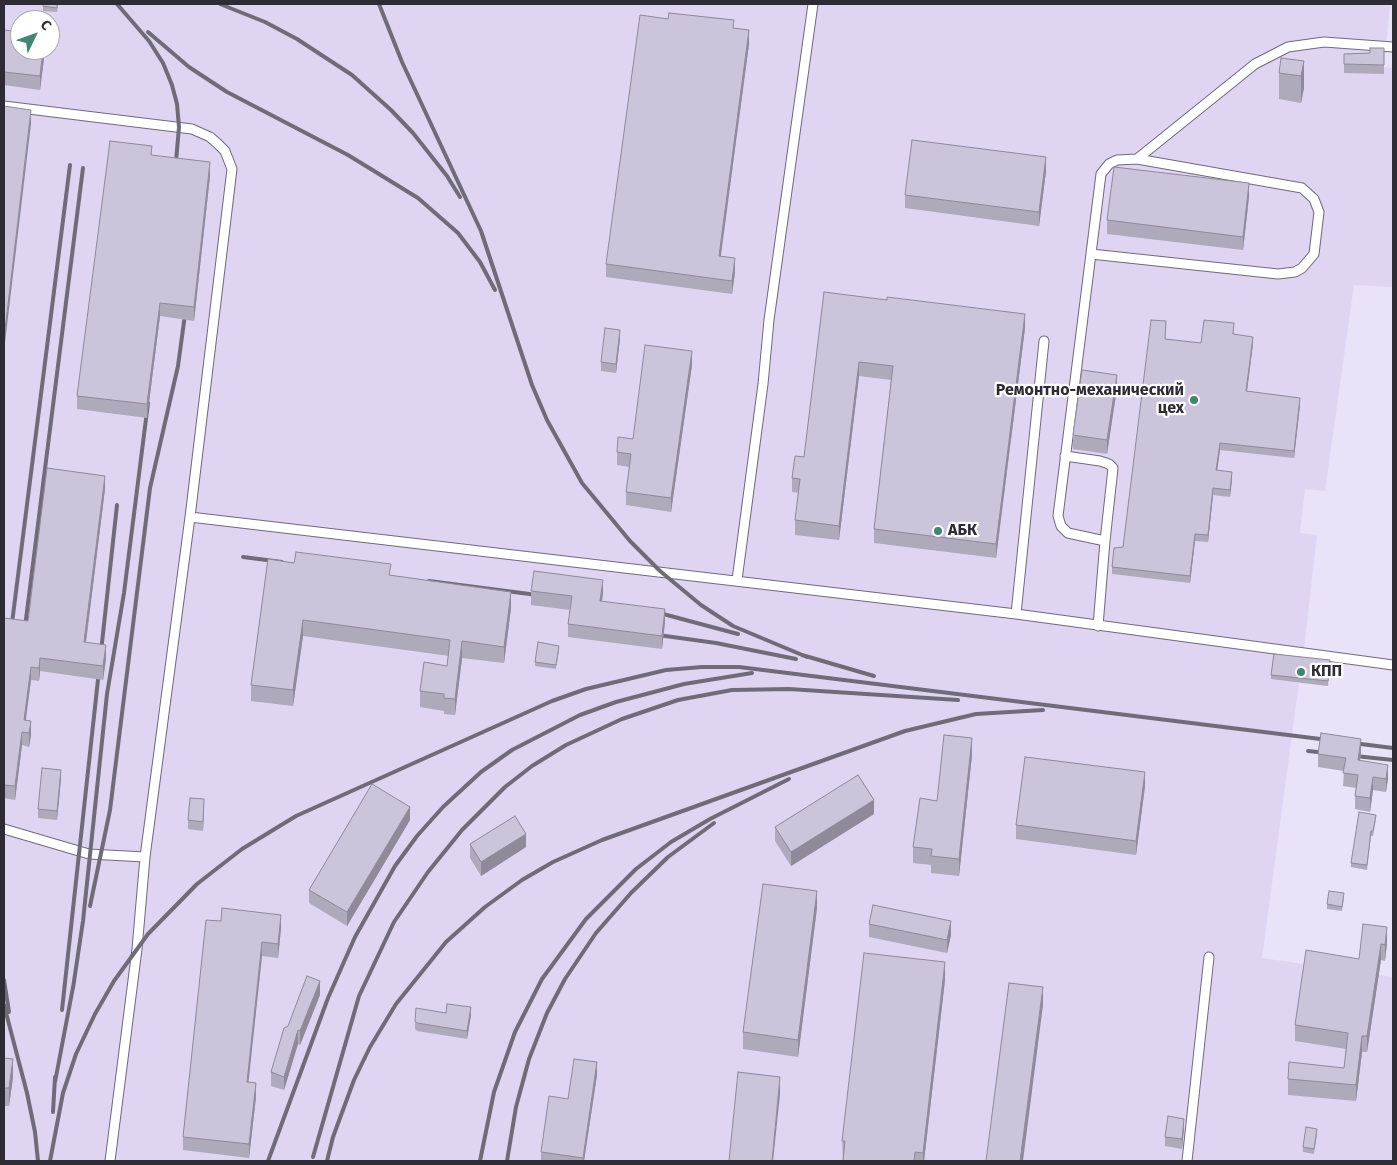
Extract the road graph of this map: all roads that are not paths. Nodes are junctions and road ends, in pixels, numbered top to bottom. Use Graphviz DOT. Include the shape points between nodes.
graph roads {
  1 [pos="813,4"];
  2 [pos="1393,47"];
  3 [pos="4,106"];
  4 [pos="1137,159"];
  5 [pos="1092,254"];
  6 [pos="1044,341"];
  7 [pos="1066,456"];
  8 [pos="190,516"];
  9 [pos="1106,541"];
  10 [pos="737,580"];
  11 [pos="1016,614"];
  12 [pos="1098,626"];
  13 [pos="1393,665"];
  14 [pos="4,829"];
  15 [pos="144,857"];
  16 [pos="1210,956"];
  17 [pos="110,1161"];
  18 [pos="1187,1161"];
  1 -- 10 [label="lane"];
  2 -- 4 [label="lane" via="1324,42 1288,47 1255,64"];
  3 -- 8 [label="lane" via="192,129 210,137 230,160 232,176"];
  4 -- 5 [label="lane" via="1117,160 1101,174"];
  4 -- 5 [label="lane" via="1302,188 1314,199 1319,212 1314,254 1295,272 1278,274"];
  5 -- 7 [label="lane"];
  6 -- 11 [label="lane"];
  7 -- 9 [label="lane" via="1058,516 1061,526 1068,534"];
  7 -- 9 [label="lane" via="1105,462 1113,468"];
  8 -- 10 [label="lane"];
  8 -- 15 [label="lane"];
  9 -- 12 [label="lane"];
  10 -- 11 [label="lane"];
  11 -- 12 [label="lane"];
  12 -- 13 [label="lane"];
  14 -- 15 [label="lane" via="89,854"];
  15 -- 17 [label="lane" via="137,949"];
  16 -- 18 [label="lane"];
}
